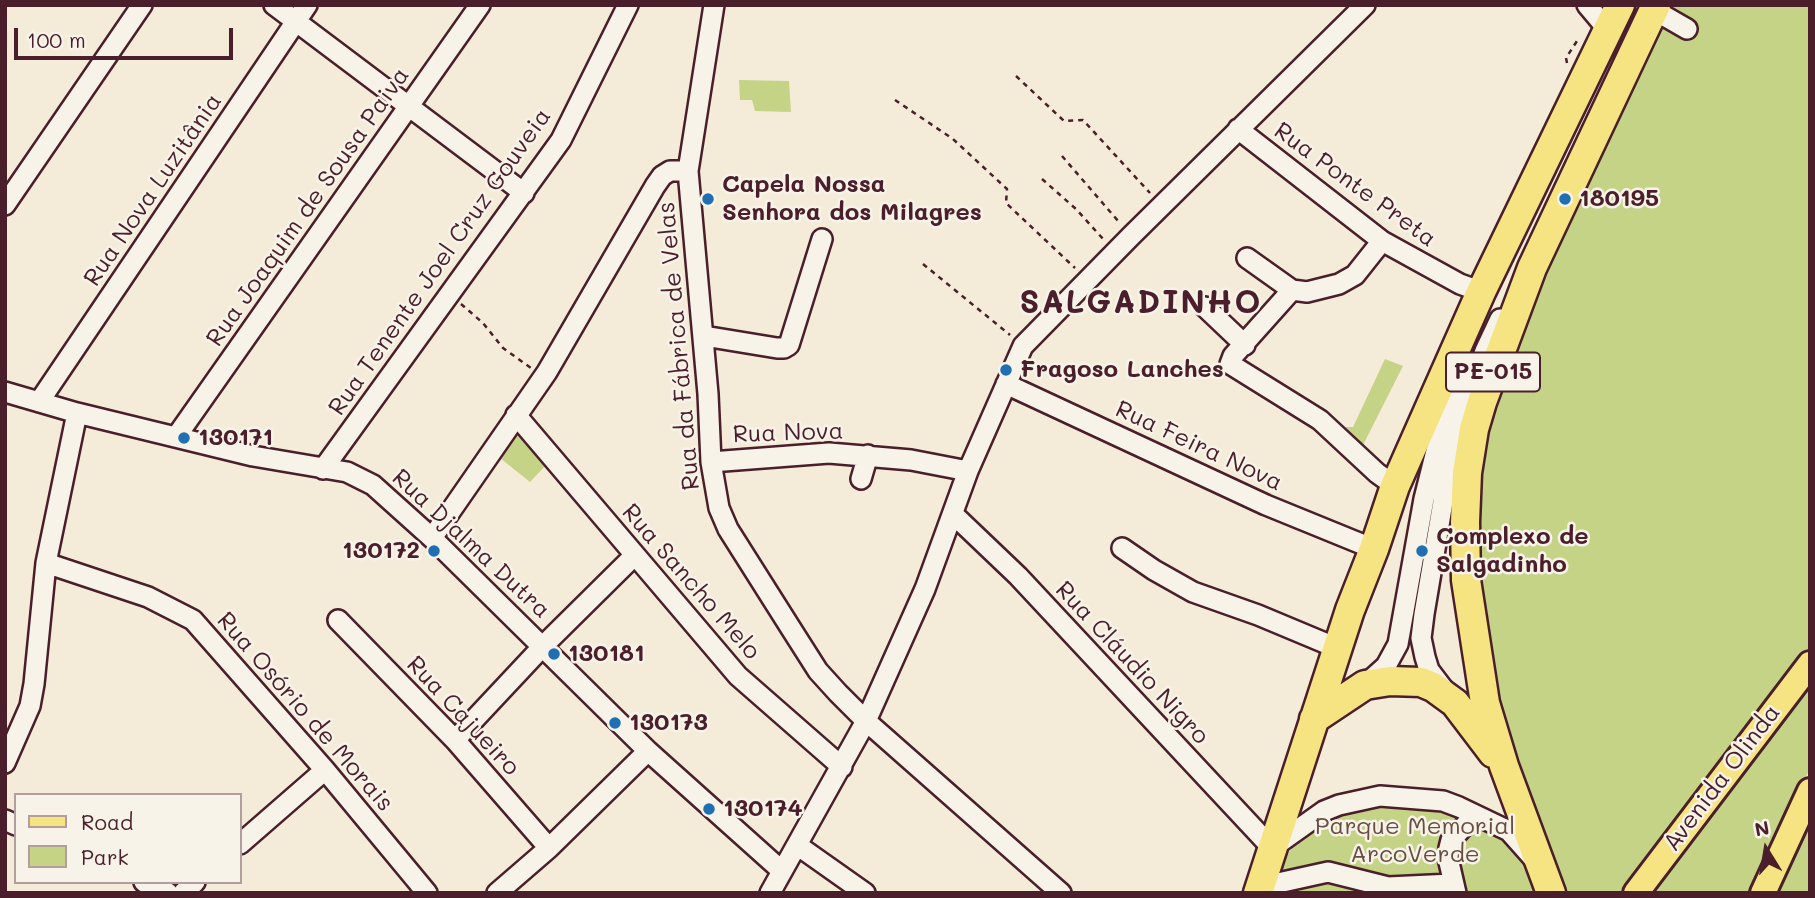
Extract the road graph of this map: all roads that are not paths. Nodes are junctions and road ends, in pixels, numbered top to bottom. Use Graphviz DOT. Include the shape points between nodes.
graph roads {
  1 [pos="142,5"];
  2 [pos="274,5"];
  3 [pos="307,5"];
  4 [pos="480,5"];
  5 [pos="628,5"];
  6 [pos="714,5"];
  7 [pos="1365,5"];
  8 [pos="1587,5"];
  9 [pos="1648,6"];
  10 [pos="1614,17"];
  11 [pos="296,22"];
  12 [pos="1687,29"];
  13 [pos="409,107"];
  14 [pos="1238,129"];
  15 [pos="688,171"];
  16 [pos="524,193"];
  17 [pos="5,205"];
  18 [pos="822,239"];
  19 [pos="1382,241"];
  20 [pos="1247,258"];
  21 [pos="1292,290"];
  22 [pos="1483,293"];
  23 [pos="1205,307"];
  24 [pos="704,336"];
  25 [pos="1245,345"];
  26 [pos="1006,384"];
  27 [pos="5,392"];
  28 [pos="40,402"];
  29 [pos="77,413"];
  30 [pos="516,415"];
  31 [pos="176,437"];
  32 [pos="868,455"];
  33 [pos="711,461"];
  34 [pos="323,469"];
  35 [pos="968,471"];
  36 [pos="861,479"];
  37 [pos="1395,486"];
  38 [pos="953,514"];
  39 [pos="432,537"];
  40 [pos="1122,548"];
  41 [pos="1374,549"];
  42 [pos="635,555"];
  43 [pos="46,563"];
  44 [pos="338,620"];
  45 [pos="544,645"];
  46 [pos="1337,648"];
  47 [pos="1810,664"];
  48 [pos="1364,685"];
  49 [pos="1455,703"];
  50 [pos="1314,719"];
  51 [pos="866,721"];
  52 [pos="455,740"];
  53 [pos="648,751"];
  54 [pos="5,763"];
  55 [pos="1504,766"];
  56 [pos="842,767"];
  57 [pos="324,770"];
  58 [pos="1810,791"];
  59 [pos="1475,815"];
  60 [pos="242,842"];
  61 [pos="797,845"];
  62 [pos="550,848"];
  63 [pos="1272,848"];
  64 [pos="782,871"];
  65 [pos="1547,881"];
  66 [pos="148,884"];
  67 [pos="1454,888"];
  68 [pos="1259,890"];
  69 [pos="168,893"];
  70 [pos="427,893"];
  71 [pos="497,893"];
  72 [pos="770,893"];
  73 [pos="865,893"];
  74 [pos="1060,893"];
  75 [pos="1636,893"];
  76 [pos="1763,893"];
  1 -- 17 [label="street"];
  2 -- 11 [label="street"];
  3 -- 11 [label="street, Rua Nova Luzitânia"];
  4 -- 13 [label="street, Rua Joaquim de Sousa Paiva"];
  5 -- 16 [label="street, Rua Tenente Joel Cruz Gouveia" via="561,140"];
  6 -- 15 [label="street, Rua da Fábrica de Velas"];
  7 -- 14 [label="street"];
  8 -- 10 [label="street"];
  9 -- 12 [label="street"];
  9 -- 22 [label="street"];
  9 -- 49 [label="street" via="1485,351 1455,431 1421,638 1429,670"];
  9 -- 55 [label="highway, PE-015" via="1532,268 1482,402 1470,452 1466,580 1485,703"];
  10 -- 22 [label="highway, PE-015"];
  11 -- 13 [label="street"];
  11 -- 28 [label="street, Rua Nova Luzitânia"];
  13 -- 16 [label="street"];
  13 -- 31 [label="street, Rua Joaquim de Sousa Paiva"];
  14 -- 19 [label="street, Rua Ponte Preta"];
  14 -- 26 [label="street" via="1023,346"];
  15 -- 24 [label="street, Rua da Fábrica de Velas"];
  15 -- 30 [label="street" via="662,176 547,372"];
  16 -- 34 [label="street, Rua Tenente Joel Cruz Gouveia"];
  18 -- 24 [label="street" via="789,345 777,348"];
  19 -- 21 [label="street" via="1355,275 1325,289"];
  19 -- 22 [label="street, Rua Ponte Preta"];
  20 -- 21 [label="street"];
  21 -- 25 [label="street"];
  22 -- 37 [label="highway, PE-015"];
  22 -- 48 [label="street" via="1445,411 1398,644 1385,666"];
  23 -- 25 [label="street"];
  24 -- 33 [label="street, Rua da Fábrica de Velas"];
  25 -- 37 [label="street" via="1231,366 1320,420"];
  26 -- 35 [label="street"];
  26 -- 41 [label="street, Rua Feira Nova" via="1266,505"];
  27 -- 28 [label="street, Rua Djalma Dutra"];
  28 -- 29 [label="street, Rua Djalma Dutra"];
  29 -- 31 [label="street, Rua Djalma Dutra"];
  29 -- 43 [label="street"];
  30 -- 39 [label="street"];
  30 -- 42 [label="street, Rua Sancho Melo"];
  31 -- 34 [label="street, Rua Djalma Dutra"];
  32 -- 33 [label="street, Rua Nova"];
  32 -- 35 [label="street, Rua Nova"];
  32 -- 36 [label="street, Rua Nova"];
  33 -- 51 [label="street, Rua da Fábrica de Velas" via="719,508 728,529 818,671"];
  34 -- 39 [label="street, Rua Djalma Dutra" via="347,472 373,485"];
  35 -- 38 [label="street"];
  37 -- 41 [label="highway, PE-015"];
  38 -- 51 [label="street"];
  38 -- 63 [label="street, Rua Cláudio Nigro" via="1018,576"];
  39 -- 45 [label="street, Rua Djalma Dutra"];
  40 -- 46 [label="street" via="1193,592"];
  41 -- 46 [label="highway, PE-015"];
  42 -- 45 [label="street"];
  42 -- 56 [label="street, Rua Sancho Melo" via="738,676"];
  43 -- 54 [label="street" via="30,706"];
  43 -- 57 [label="street, Rua Osório de Morais" via="148,597 193,620"];
  44 -- 52 [label="street, Rua Cajueiro"];
  45 -- 52 [label="street"];
  45 -- 53 [label="street, Rua Djalma Dutra"];
  46 -- 50 [label="highway, PE-015"];
  47 -- 75 [label="main road, Avenida Olinda"];
  48 -- 49 [label="highway" via="1421,682"];
  48 -- 50 [label="highway"];
  49 -- 55 [label="highway"];
  50 -- 63 [label="highway, PE-015"];
  51 -- 56 [label="street"];
  51 -- 74 [label="street, Rua da Fábrica de Velas"];
  52 -- 62 [label="street, Rua Cajueiro"];
  53 -- 62 [label="street"];
  53 -- 64 [label="street, Rua Djalma Dutra"];
  55 -- 65 [label="highway, PE-015"];
  56 -- 61 [label="street"];
  57 -- 60 [label="street"];
  57 -- 70 [label="street, Rua Osório de Morais"];
  58 -- 76 [label="main road"];
  59 -- 63 [label="street" via="1443,801 1380,796 1324,811"];
  59 -- 65 [label="street" via="1509,831"];
  59 -- 67 [label="street" via="1451,840 1448,858"];
  61 -- 64 [label="street"];
  61 -- 73 [label="street"];
  62 -- 71 [label="street"];
  63 -- 68 [label="highway, PE-015"];
  64 -- 72 [label="street"];
  66 -- 69 [label="street"];
  67 -- 68 [label="street" via="1388,887 1328,872"];
}
